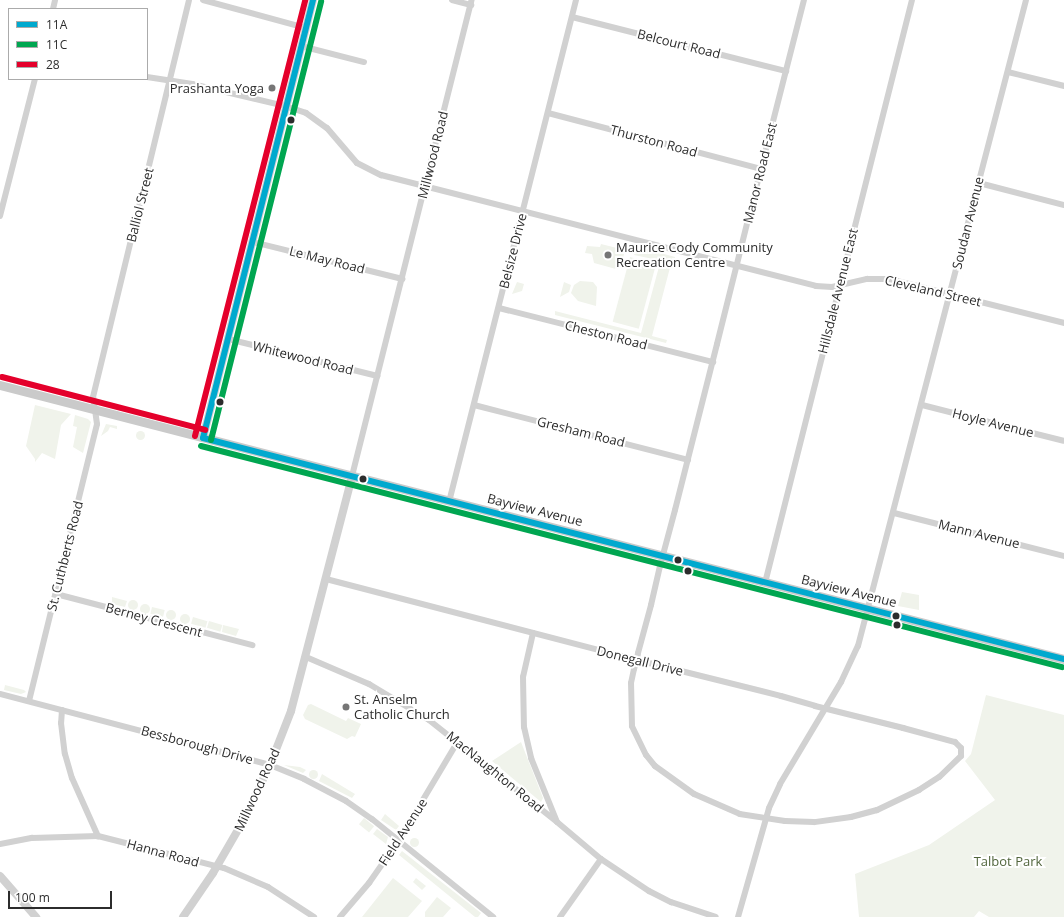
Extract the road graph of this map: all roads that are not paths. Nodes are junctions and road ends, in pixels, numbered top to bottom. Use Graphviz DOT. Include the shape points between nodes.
graph roads {
  1 [pos="190,0"];
  2 [pos="203,0"];
  3 [pos="313,0"];
  4 [pos="452,0"];
  5 [pos="576,0"];
  6 [pos="804,0"];
  7 [pos="912,0"];
  8 [pos="1026,0"];
  9 [pos="472,2"];
  10 [pos="572,17"];
  11 [pos="306,28"];
  12 [pos="301,46"];
  13 [pos="364,62"];
  14 [pos="786,71"];
  15 [pos="1008,72"];
  16 [pos="148,77"];
  17 [pos="35,80"];
  18 [pos="169,80"];
  19 [pos="1064,86"];
  20 [pos="286,106"];
  21 [pos="548,113"];
  22 [pos="761,169"];
  23 [pos="979,183"];
  24 [pos="425,186"];
  25 [pos="1064,205"];
  26 [pos="523,210"];
  27 [pos="0,216"];
  28 [pos="253,242"];
  29 [pos="737,266"];
  30 [pos="402,279"];
  31 [pos="839,285"];
  32 [pos="950,294"];
  33 [pos="499,308"];
  34 [pos="1064,323"];
  35 [pos="228,339"];
  36 [pos="713,362"];
  37 [pos="378,376"];
  38 [pos="0,385"];
  39 [pos="474,405"];
  40 [pos="922,405"];
  41 [pos="95,410"];
  42 [pos="203,438"];
  43 [pos="1064,442"];
  44 [pos="688,460"];
  45 [pos="352,476"];
  46 [pos="449,502"];
  47 [pos="894,513"];
  48 [pos="663,556"];
  49 [pos="1064,556"];
  50 [pos="326,579"];
  51 [pos="765,582"];
  52 [pos="56,594"];
  53 [pos="869,610"];
  54 [pos="534,633"];
  55 [pos="252,645"];
  56 [pos="306,657"];
  57 [pos="1064,659"];
  58 [pos="637,660"];
  59 [pos="0,694"];
  60 [pos="29,701"];
  61 [pos="826,709"];
  62 [pos="62,710"];
  63 [pos="458,741"];
  64 [pos="955,742"];
  65 [pos="270,765"];
  66 [pos="764,819"];
  67 [pos="557,822"];
  68 [pos="98,836"];
  69 [pos="399,840"];
  70 [pos="0,844"];
  71 [pos="600,859"];
  72 [pos="217,867"];
  73 [pos="0,876"];
  74 [pos="36,917"];
  75 [pos="183,917"];
  76 [pos="314,917"];
  77 [pos="340,917"];
  78 [pos="493,917"];
  79 [pos="560,917"];
  80 [pos="716,917"];
  81 [pos="738,917"];
  1 -- 18 [label="street, Balliol Street"];
  2 -- 11 [label="street"];
  3 -- 11 [label="street"];
  4 -- 9 [label="street"];
  5 -- 10 [label="street, Belsize Drive"];
  6 -- 14 [label="street, Manor Road East"];
  7 -- 31 [label="street, Hillsdale Avenue East"];
  8 -- 15 [label="street, Soudan Avenue"];
  9 -- 24 [label="street, Millwood Road"];
  10 -- 14 [label="street, Belcourt Road"];
  10 -- 21 [label="street, Belsize Drive"];
  11 -- 12 [label="street"];
  12 -- 13 [label="street"];
  12 -- 20 [label="street"];
  14 -- 22 [label="street, Manor Road East"];
  15 -- 19 [label="street"];
  15 -- 23 [label="street, Soudan Avenue"];
  16 -- 18 [label="street, Cleveland Street"];
  17 -- 27 [label="street"];
  18 -- 20 [label="street, Cleveland Street"];
  18 -- 41 [label="street, Balliol Street" via="93,397"];
  20 -- 24 [label="street, Cleveland Street" via="314,118 327,128 347,154 363,167"];
  20 -- 28 [label="street"];
  21 -- 22 [label="street, Thurston Road"];
  21 -- 26 [label="street, Belsize Drive"];
  22 -- 29 [label="street, Manor Road East"];
  23 -- 25 [label="street"];
  23 -- 32 [label="street, Soudan Avenue"];
  24 -- 26 [label="street, Cleveland Street"];
  24 -- 30 [label="street, Millwood Road"];
  26 -- 29 [label="street, Cleveland Street"];
  26 -- 33 [label="street, Belsize Drive"];
  28 -- 30 [label="street, Le May Road"];
  28 -- 35 [label="street"];
  29 -- 31 [label="street, Cleveland Street" via="816,286"];
  29 -- 36 [label="street, Manor Road East"];
  30 -- 37 [label="street, Millwood Road"];
  31 -- 32 [label="street, Cleveland Street" via="867,279 889,279"];
  31 -- 51 [label="street, Hillsdale Avenue East"];
  32 -- 34 [label="street, Cleveland Street"];
  32 -- 40 [label="street, Soudan Avenue"];
  33 -- 36 [label="street, Cheston Road"];
  33 -- 39 [label="street, Belsize Drive"];
  35 -- 37 [label="street, Whitewood Road"];
  35 -- 42 [label="street"];
  36 -- 44 [label="street, Manor Road East"];
  37 -- 45 [label="street, Millwood Road"];
  38 -- 41 [label="main road, Bayview Avenue"];
  39 -- 44 [label="street, Gresham Road"];
  39 -- 46 [label="street, Belsize Drive"];
  40 -- 43 [label="street, Hoyle Avenue"];
  40 -- 47 [label="street, Soudan Avenue"];
  41 -- 42 [label="main road, Bayview Avenue"];
  41 -- 52 [label="street, St. Cuthberts Road" via="97,424"];
  42 -- 45 [label="main road, Bayview Avenue"];
  44 -- 48 [label="street, Manor Road East"];
  45 -- 46 [label="main road, Bayview Avenue"];
  45 -- 50 [label="street, Millwood Road"];
  46 -- 48 [label="main road, Bayview Avenue"];
  47 -- 49 [label="street, Mann Avenue"];
  47 -- 53 [label="street, Soudan Avenue"];
  48 -- 51 [label="main road, Bayview Avenue"];
  48 -- 58 [label="street, Manor Road East"];
  50 -- 54 [label="street, Donegall Drive"];
  50 -- 56 [label="street, Millwood Road"];
  51 -- 53 [label="main road, Bayview Avenue"];
  52 -- 55 [label="street, Berney Crescent"];
  52 -- 60 [label="street, St. Cuthberts Road"];
  53 -- 57 [label="main road, Bayview Avenue"];
  53 -- 61 [label="street, Soudan Avenue" via="850,665"];
  54 -- 58 [label="street, Donegall Drive"];
  54 -- 67 [label="street" via="522,683 524,728 534,765"];
  56 -- 63 [label="street, MacNaughton Road" via="375,688 429,720"];
  56 -- 65 [label="street, Millwood Road" via="291,711"];
  58 -- 61 [label="street, Donegall Drive"];
  58 -- 66 [label="street, Manor Road East" via="630,683 629,711 632,726 646,755 664,774 694,794 727,810"];
  59 -- 60 [label="street, Bessborough Drive"];
  60 -- 62 [label="street, Bessborough Drive"];
  61 -- 64 [label="street, Donegall Drive"];
  61 -- 66 [label="street, Soudan Avenue" via="780,784"];
  62 -- 65 [label="street, Bessborough Drive"];
  62 -- 68 [label="street" via="61,723 68,766"];
  63 -- 67 [label="street, MacNaughton Road"];
  63 -- 69 [label="street, Field Avenue"];
  64 -- 66 [label="street, Manor Road East" via="962,753 954,765 919,790 877,810 814,822"];
  65 -- 69 [label="street, Bessborough Drive" via="346,801"];
  65 -- 72 [label="street, Millwood Road"];
  66 -- 81 [label="street, Soudan Avenue"];
  67 -- 71 [label="street, MacNaughton Road"];
  68 -- 70 [label="street, Hanna Road" via="32,838"];
  68 -- 72 [label="street, Hanna Road"];
  69 -- 77 [label="street, Field Avenue" via="369,883"];
  69 -- 78 [label="street, Bessborough Drive"];
  71 -- 79 [label="street"];
  71 -- 80 [label="street, MacNaughton Road" via="648,891 671,902"];
  72 -- 75 [label="street, Millwood Road"];
  72 -- 76 [label="street, Hanna Road" via="268,887"];
  73 -- 74 [label="street"];
}
